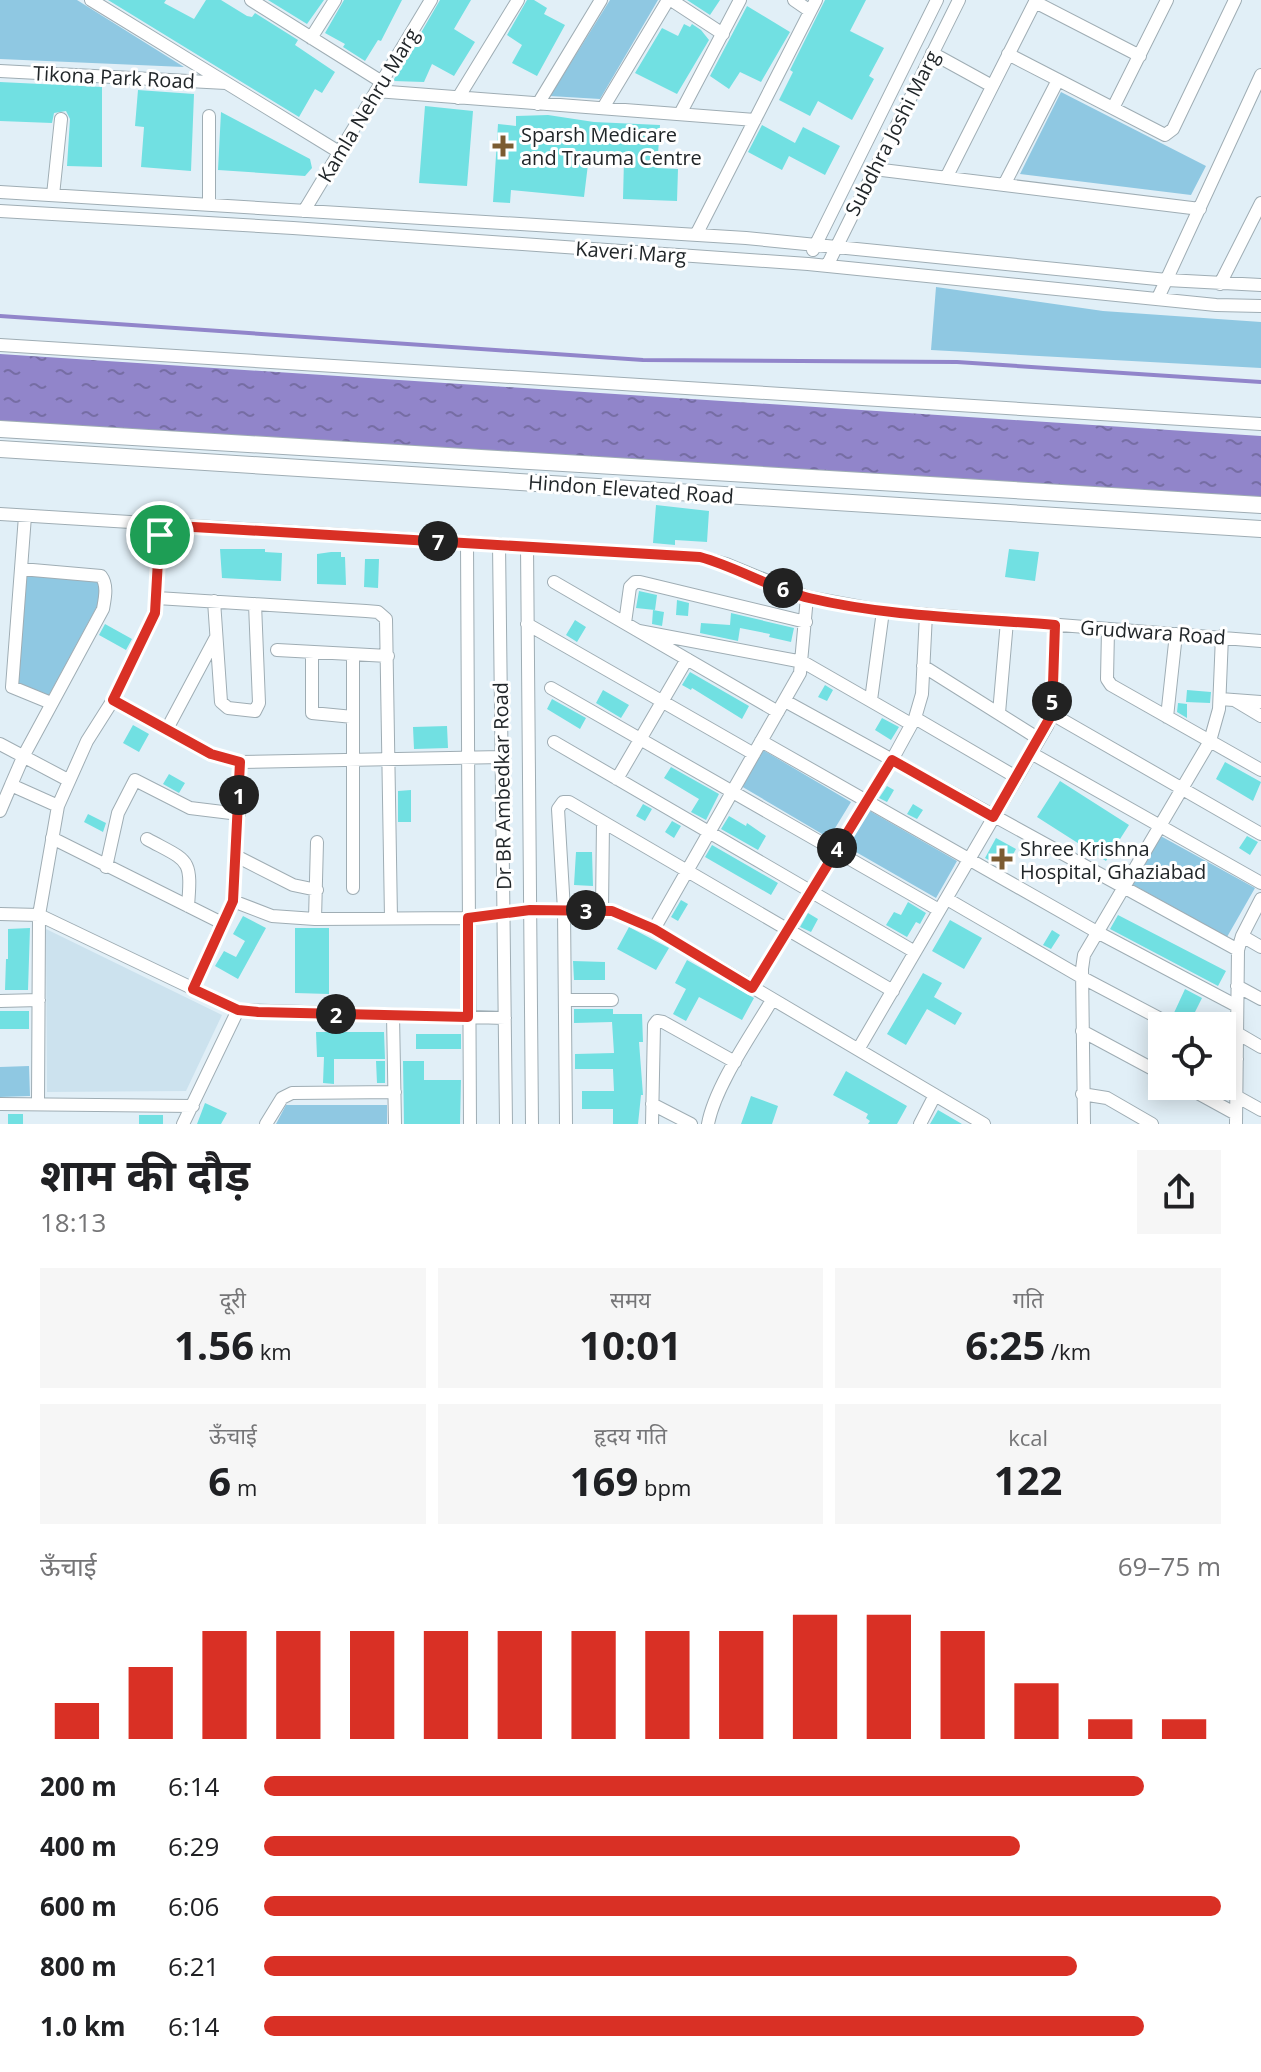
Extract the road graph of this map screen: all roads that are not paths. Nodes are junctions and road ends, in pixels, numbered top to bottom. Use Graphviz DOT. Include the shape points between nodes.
graph roads {
  1 [pos="91,0"];
  2 [pos="335,0"];
  3 [pos="431,0"];
  4 [pos="518,0"];
  5 [pos="601,0"];
  6 [pos="670,0"];
  7 [pos="740,0"];
  8 [pos="794,0"];
  9 [pos="937,0"];
  10 [pos="959,0"];
  11 [pos="1167,0"];
  12 [pos="1235,0"];
  13 [pos="253,1"];
  14 [pos="1035,1"];
  15 [pos="813,6"];
  16 [pos="723,34"];
  17 [pos="311,38"];
  18 [pos="932,53"];
  19 [pos="1008,54"];
  20 [pos="1140,56"];
  21 [pos="0,71"];
  22 [pos="1261,75"];
  23 [pos="1058,80"];
  24 [pos="229,83"];
  25 [pos="992,86"];
  26 [pos="379,87"];
  27 [pos="458,98"];
  28 [pos="538,104"];
  29 [pos="603,108"];
  30 [pos="1113,108"];
  31 [pos="680,114"];
  32 [pos="209,116"];
  33 [pos="61,119"];
  34 [pos="755,120"];
  35 [pos="339,152"];
  36 [pos="874,169"];
  37 [pos="946,178"];
  38 [pos="1004,185"];
  39 [pos="0,192"];
  40 [pos="53,195"];
  41 [pos="1261,203"];
  42 [pos="209,205"];
  43 [pos="1200,209"];
  44 [pos="0,211"];
  45 [pos="304,211"];
  46 [pos="696,235"];
  47 [pos="815,245"];
  48 [pos="834,246"];
  49 [pos="808,264"];
  50 [pos="827,266"];
  51 [pos="1167,280"];
  52 [pos="1220,284"];
  53 [pos="1261,285"];
  54 [pos="1158,298"];
  55 [pos="1261,306"];
  56 [pos="0,345"];
  57 [pos="1261,424"];
  58 [pos="0,429"];
  59 [pos="0,449"];
  60 [pos="1261,505"];
  61 [pos="0,514"];
  62 [pos="25,516"];
  63 [pos="160,525"];
  64 [pos="1261,529"];
  65 [pos="467,542"];
  66 [pos="499,544"];
  67 [pos="527,546"];
  68 [pos="21,569"];
  69 [pos="554,582"];
  70 [pos="807,597"];
  71 [pos="157,598"];
  72 [pos="214,601"];
  73 [pos="255,604"];
  74 [pos="883,611"];
  75 [pos="926,614"];
  76 [pos="1007,621"];
  77 [pos="806,622"];
  78 [pos="625,623"];
  79 [pos="527,624"];
  80 [pos="1055,625"];
  81 [pos="1108,630"];
  82 [pos="639,631"];
  83 [pos="1176,634"];
  84 [pos="1222,636"];
  85 [pos="215,639"];
  86 [pos="1261,641"];
  87 [pos="277,650"];
  88 [pos="312,652"];
  89 [pos="353,655"];
  90 [pos="388,656"];
  91 [pos="687,659"];
  92 [pos="803,662"];
  93 [pos="923,666"];
  94 [pos="551,688"];
  95 [pos="1220,699"];
  96 [pos="113,700"];
  97 [pos="871,700"];
  98 [pos="1235,700"];
  99 [pos="662,701"];
  100 [pos="1261,702"];
  101 [pos="51,703"];
  102 [pos="782,706"];
  103 [pos="999,713"];
  104 [pos="1052,714"];
  105 [pos="1261,716"];
  106 [pos="353,717"];
  107 [pos="1167,717"];
  108 [pos="913,721"];
  109 [pos="167,729"];
  110 [pos="640,739"];
  111 [pos="1039,739"];
  112 [pos="761,741"];
  113 [pos="1210,741"];
  114 [pos="554,742"];
  115 [pos="0,744"];
  116 [pos="1031,753"];
  117 [pos="754,754"];
  118 [pos="24,755"];
  119 [pos="502,757"];
  120 [pos="468,758"];
  121 [pos="390,759"];
  122 [pos="353,760"];
  123 [pos="892,760"];
  124 [pos="240,762"];
  125 [pos="1261,770"];
  126 [pos="1016,777"];
  127 [pos="617,779"];
  128 [pos="68,780"];
  129 [pos="11,785"];
  130 [pos="1182,789"];
  131 [pos="732,791"];
  132 [pos="867,802"];
  133 [pos="1,803"];
  134 [pos="58,806"];
  135 [pos="239,814"];
  136 [pos="993,817"];
  137 [pos="603,822"];
  138 [pos="1160,826"];
  139 [pos="708,832"];
  140 [pos="1261,834"];
  141 [pos="52,838"];
  142 [pos="147,839"];
  143 [pos="317,842"];
  144 [pos="836,850"];
  145 [pos="236,856"];
  146 [pos="970,859"];
  147 [pos="106,867"];
  148 [pos="687,869"];
  149 [pos="1261,883"];
  150 [pos="353,888"];
  151 [pos="1122,888"];
  152 [pos="317,890"];
  153 [pos="811,892"];
  154 [pos="1261,899"];
  155 [pos="233,901"];
  156 [pos="943,904"];
  157 [pos="188,906"];
  158 [pos="530,910"];
  159 [pos="564,910"];
  160 [pos="602,910"];
  161 [pos="504,912"];
  162 [pos="0,914"];
  163 [pos="39,915"];
  164 [pos="391,918"];
  165 [pos="468,918"];
  166 [pos="315,919"];
  167 [pos="222,923"];
  168 [pos="654,929"];
  169 [pos="789,929"];
  170 [pos="1097,932"];
  171 [pos="1242,936"];
  172 [pos="1261,947"];
  173 [pos="1238,950"];
  174 [pos="915,952"];
  175 [pos="1083,978"];
  176 [pos="1237,986"];
  177 [pos="752,988"];
  178 [pos="193,989"];
  179 [pos="893,991"];
  180 [pos="1261,999"];
  181 [pos="39,1000"];
  182 [pos="565,1000"];
  183 [pos="612,1000"];
  184 [pos="772,1000"];
  185 [pos="0,1001"];
  186 [pos="1237,1006"];
  187 [pos="238,1010"];
  188 [pos="1148,1012"];
  189 [pos="393,1015"];
  190 [pos="468,1017"];
  191 [pos="505,1018"];
  192 [pos="1082,1031"];
  193 [pos="1237,1033"];
  194 [pos="1261,1047"];
  195 [pos="859,1048"];
  196 [pos="1237,1059"];
  197 [pos="735,1062"];
  198 [pos="1148,1066"];
  199 [pos="395,1092"];
  200 [pos="1082,1094"];
  201 [pos="935,1095"];
  202 [pos="1236,1096"];
  203 [pos="1207,1100"];
  204 [pos="38,1103"];
  205 [pos="0,1104"];
  206 [pos="652,1104"];
  207 [pos="193,1106"];
  208 [pos="1261,1110"];
  209 [pos="1134,1119"];
  210 [pos="1236,1119"];
  211 [pos="183,1124"];
  212 [pos="266,1124"];
  213 [pos="395,1124"];
  214 [pos="470,1124"];
  215 [pos="506,1124"];
  216 [pos="532,1124"];
  217 [pos="566,1124"];
  218 [pos="652,1124"];
  219 [pos="691,1124"];
  220 [pos="708,1124"];
  221 [pos="920,1124"];
  222 [pos="984,1124"];
  223 [pos="1084,1124"];
  224 [pos="1152,1124"];
  1 -- 24 [label="street, Tikona Park Road"];
  2 -- 17 [label="street"];
  3 -- 26 [label="street, Kamla Nehru Marg"];
  4 -- 27 [label="street"];
  5 -- 28 [label="street"];
  6 -- 16 [label="street"];
  6 -- 29 [label="street"];
  7 -- 16 [label="street"];
  8 -- 15 [label="street"];
  9 -- 47 [label="street, Subdhra Joshi Marg"];
  10 -- 18 [label="street, Subdhra Joshi Marg"];
  11 -- 20 [label="street"];
  12 -- 30 [label="street" via="1169,134 1159,134"];
  13 -- 17 [label="street"];
  14 -- 19 [label="street"];
  14 -- 20 [label="street"];
  15 -- 34 [label="street"];
  16 -- 31 [label="street"];
  17 -- 26 [label="street"];
  18 -- 25 [label="street"];
  18 -- 36 [label="street, Subdhra Joshi Marg"];
  19 -- 23 [label="street"];
  19 -- 25 [label="street"];
  20 -- 30 [label="street"];
  21 -- 24 [label="street, Tikona Park Road"];
  22 -- 43 [label="street"];
  23 -- 30 [label="street"];
  23 -- 38 [label="street"];
  24 -- 35 [label="street, Tikona Park Road"];
  25 -- 37 [label="street"];
  26 -- 27 [label="street"];
  26 -- 35 [label="street, Kamla Nehru Marg"];
  27 -- 28 [label="street"];
  28 -- 29 [label="street"];
  29 -- 31 [label="street"];
  31 -- 34 [label="street"];
  32 -- 42 [label="street"];
  33 -- 40 [label="street"];
  34 -- 46 [label="street"];
  35 -- 45 [label="street, Kamla Nehru Marg"];
  36 -- 37 [label="street"];
  36 -- 48 [label="street, Subdhra Joshi Marg"];
  37 -- 38 [label="street"];
  38 -- 43 [label="street"];
  39 -- 40 [label="street, Kaveri Marg"];
  40 -- 42 [label="street, Kaveri Marg"];
  41 -- 52 [label="street"];
  42 -- 45 [label="street, Kaveri Marg"];
  43 -- 51 [label="street"];
  44 -- 49 [label="street, Kaveri Marg"];
  45 -- 46 [label="street, Kaveri Marg"];
  46 -- 47 [label="street, Kaveri Marg"];
  47 -- 48 [label="street, Kaveri Marg"];
  47 -- 49 [label="street, Subdhra Joshi Marg"];
  48 -- 50 [label="street, Subdhra Joshi Marg"];
  48 -- 51 [label="street, Kaveri Marg"];
  49 -- 50 [label="street, Kaveri Marg"];
  50 -- 54 [label="street, Kaveri Marg"];
  51 -- 52 [label="street, Kaveri Marg"];
  51 -- 54 [label="street"];
  52 -- 53 [label="street, Kaveri Marg"];
  54 -- 55 [label="street, Kaveri Marg"];
  56 -- 57 [label="street"];
  58 -- 60 [label="highway, Hindon Elevated Road"];
  59 -- 64 [label="highway, Hindon Elevated Road"];
  61 -- 62 [label="street, Grudwara Road"];
  62 -- 63 [label="street, Grudwara Road"];
  62 -- 68 [label="street"];
  63 -- 65 [label="street, Grudwara Road"];
  63 -- 71 [label="street"];
  65 -- 66 [label="street, Grudwara Road"];
  65 -- 120 [label="street"];
  66 -- 67 [label="street, Grudwara Road"];
  66 -- 119 [label="street, Dr BR Ambedkar Road"];
  67 -- 70 [label="street, Grudwara Road" via="700,557"];
  67 -- 79 [label="street, Dr BR Ambedkar Road"];
  68 -- 101 [label="street" via="12,687"];
  68 -- 101 [label="street" via="92,574 105,582 103,609"];
  69 -- 78 [label="street"];
  70 -- 74 [label="street, Grudwara Road"];
  70 -- 77 [label="street"];
  71 -- 72 [label="street"];
  71 -- 96 [label="street" via="150,627"];
  72 -- 73 [label="street"];
  72 -- 85 [label="street"];
  73 -- 85 [label="street" via="255,711 228,708 221,702"];
  73 -- 90 [label="street" via="378,612 386,619"];
  74 -- 75 [label="street, Grudwara Road"];
  74 -- 97 [label="street"];
  75 -- 76 [label="street, Grudwara Road"];
  75 -- 93 [label="street"];
  76 -- 80 [label="street, Grudwara Road"];
  76 -- 103 [label="street"];
  77 -- 78 [label="street" via="635,582"];
  77 -- 92 [label="street"];
  78 -- 82 [label="street"];
  79 -- 99 [label="street"];
  79 -- 158 [label="street, Dr BR Ambedkar Road"];
  80 -- 81 [label="street, Grudwara Road"];
  80 -- 104 [label="street"];
  81 -- 83 [label="street, Grudwara Road"];
  81 -- 107 [label="street" via="1108,682"];
  82 -- 91 [label="street"];
  82 -- 92 [label="street"];
  83 -- 84 [label="street, Grudwara Road"];
  83 -- 107 [label="street"];
  84 -- 86 [label="street, Grudwara Road"];
  84 -- 95 [label="street"];
  85 -- 109 [label="street"];
  87 -- 88 [label="street"];
  88 -- 89 [label="street"];
  88 -- 106 [label="street" via="312,713"];
  89 -- 90 [label="street"];
  89 -- 106 [label="street"];
  90 -- 121 [label="street"];
  91 -- 99 [label="street"];
  91 -- 102 [label="street"];
  92 -- 97 [label="street"];
  92 -- 102 [label="street"];
  93 -- 103 [label="street"];
  93 -- 108 [label="street" via="922,694"];
  94 -- 110 [label="street"];
  95 -- 98 [label="street"];
  95 -- 113 [label="street"];
  96 -- 109 [label="street"];
  96 -- 128 [label="street"];
  97 -- 108 [label="street"];
  98 -- 100 [label="street"];
  98 -- 105 [label="street"];
  99 -- 110 [label="street"];
  99 -- 117 [label="street"];
  101 -- 118 [label="street"];
  102 -- 112 [label="street"];
  102 -- 123 [label="street"];
  103 -- 111 [label="street"];
  104 -- 111 [label="street"];
  104 -- 130 [label="street"];
  106 -- 122 [label="street"];
  107 -- 113 [label="street"];
  108 -- 123 [label="street"];
  108 -- 126 [label="street"];
  109 -- 124 [label="street" via="211,754"];
  110 -- 127 [label="street"];
  110 -- 131 [label="street"];
  111 -- 116 [label="street"];
  112 -- 117 [label="street"];
  112 -- 132 [label="street"];
  113 -- 125 [label="street"];
  113 -- 130 [label="street"];
  114 -- 127 [label="street"];
  115 -- 118 [label="street"];
  116 -- 126 [label="street"];
  116 -- 138 [label="street"];
  117 -- 131 [label="street"];
  118 -- 128 [label="street"];
  118 -- 129 [label="street"];
  119 -- 120 [label="street"];
  119 -- 161 [label="street, Dr BR Ambedkar Road"];
  120 -- 121 [label="street"];
  120 -- 165 [label="street"];
  121 -- 122 [label="street"];
  121 -- 164 [label="street"];
  122 -- 124 [label="street"];
  122 -- 150 [label="street"];
  123 -- 132 [label="street"];
  123 -- 136 [label="street"];
  124 -- 135 [label="street"];
  126 -- 136 [label="street"];
  127 -- 139 [label="street"];
  128 -- 134 [label="street"];
  129 -- 133 [label="street"];
  129 -- 134 [label="street"];
  130 -- 138 [label="street"];
  130 -- 140 [label="street"];
  131 -- 139 [label="street"];
  131 -- 144 [label="street"];
  132 -- 144 [label="street"];
  132 -- 146 [label="street"];
  134 -- 141 [label="street"];
  135 -- 145 [label="street"];
  135 -- 147 [label="street" via="190,808 135,780 118,813"];
  136 -- 146 [label="street"];
  136 -- 151 [label="street"];
  137 -- 148 [label="street"];
  137 -- 159 [label="street" via="569,802 560,805"];
  137 -- 160 [label="street"];
  138 -- 149 [label="street"];
  138 -- 151 [label="street"];
  139 -- 148 [label="street"];
  139 -- 153 [label="street"];
  141 -- 147 [label="street"];
  141 -- 163 [label="street"];
  142 -- 157 [label="street" via="189,865"];
  143 -- 152 [label="street"];
  144 -- 153 [label="street"];
  144 -- 156 [label="street"];
  145 -- 152 [label="street" via="293,885"];
  145 -- 155 [label="street"];
  146 -- 156 [label="street"];
  146 -- 170 [label="street"];
  147 -- 157 [label="street"];
  148 -- 168 [label="street"];
  148 -- 169 [label="street"];
  151 -- 170 [label="street"];
  151 -- 173 [label="street"];
  152 -- 166 [label="street"];
  153 -- 169 [label="street"];
  153 -- 174 [label="street"];
  154 -- 171 [label="street"];
  155 -- 166 [label="street" via="272,916"];
  155 -- 167 [label="street"];
  156 -- 174 [label="street"];
  156 -- 175 [label="street"];
  157 -- 167 [label="street"];
  158 -- 159 [label="street"];
  158 -- 161 [label="street"];
  158 -- 216 [label="street, Dr BR Ambedkar Road"];
  159 -- 160 [label="street"];
  159 -- 182 [label="street"];
  160 -- 168 [label="street"];
  161 -- 165 [label="street"];
  161 -- 191 [label="street, Dr BR Ambedkar Road"];
  162 -- 163 [label="street"];
  163 -- 178 [label="street"];
  163 -- 181 [label="street"];
  164 -- 165 [label="street"];
  164 -- 166 [label="street"];
  165 -- 190 [label="street"];
  167 -- 178 [label="street"];
  168 -- 177 [label="street"];
  169 -- 177 [label="street"];
  169 -- 179 [label="street"];
  170 -- 175 [label="street" via="1084,955"];
  170 -- 186 [label="street"];
  171 -- 172 [label="street"];
  171 -- 173 [label="street"];
  173 -- 176 [label="street"];
  174 -- 179 [label="street"];
  175 -- 188 [label="street"];
  175 -- 192 [label="street"];
  176 -- 180 [label="street"];
  176 -- 186 [label="street"];
  177 -- 184 [label="street"];
  178 -- 187 [label="street"];
  179 -- 195 [label="street"];
  181 -- 185 [label="street"];
  181 -- 204 [label="street"];
  182 -- 183 [label="street"];
  182 -- 217 [label="street"];
  184 -- 195 [label="street"];
  184 -- 197 [label="street"];
  186 -- 193 [label="street"];
  187 -- 189 [label="street"];
  187 -- 207 [label="street"];
  189 -- 190 [label="street"];
  189 -- 199 [label="street"];
  190 -- 191 [label="street"];
  190 -- 214 [label="street"];
  191 -- 215 [label="street, Dr BR Ambedkar Road"];
  192 -- 198 [label="street"];
  192 -- 200 [label="street"];
  193 -- 194 [label="street"];
  193 -- 196 [label="street"];
  195 -- 201 [label="street"];
  196 -- 202 [label="street"];
  197 -- 206 [label="street" via="657,1021"];
  197 -- 220 [label="street"];
  199 -- 212 [label="street" via="292,1093 282,1098"];
  199 -- 213 [label="street"];
  200 -- 209 [label="street" via="1107,1098"];
  200 -- 223 [label="street"];
  201 -- 221 [label="street"];
  201 -- 222 [label="street"];
  202 -- 208 [label="street"];
  203 -- 210 [label="street"];
  204 -- 205 [label="street"];
  204 -- 207 [label="street"];
  206 -- 218 [label="street"];
  206 -- 219 [label="street"];
  207 -- 211 [label="street"];
  209 -- 224 [label="street"];
}
